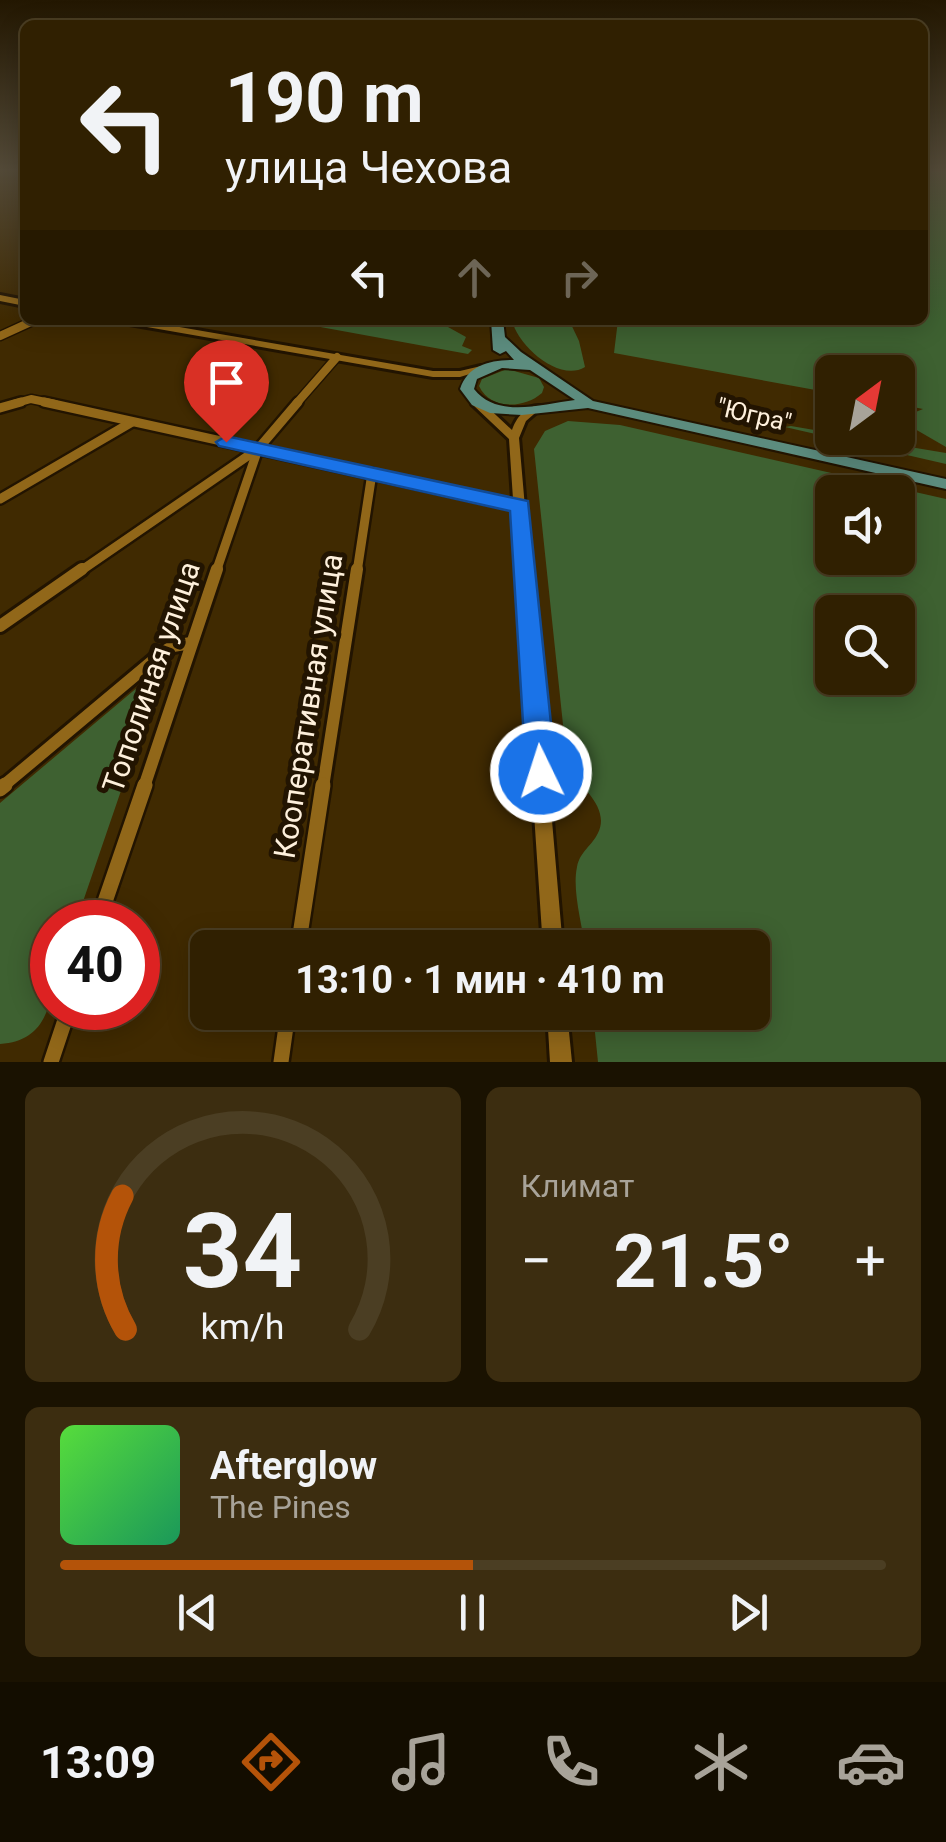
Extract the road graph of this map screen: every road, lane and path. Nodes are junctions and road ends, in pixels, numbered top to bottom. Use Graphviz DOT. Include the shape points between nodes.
graph roads {
  1 [pos="23,325"];
  2 [pos="153,325"];
  3 [pos="499,325"];
  4 [pos="0,336"];
  5 [pos="502,340"];
  6 [pos="338,357"];
  7 [pos="482,369"];
  8 [pos="544,372"];
  9 [pos="433,374"];
  10 [pos="471,396"];
  11 [pos="0,408"];
  12 [pos="538,408"];
  13 [pos="610,408"];
  14 [pos="132,422"];
  15 [pos="514,438"];
  16 [pos="258,448"];
  17 [pos="372,473"];
  18 [pos="946,484"];
  19 [pos="0,498"];
  20 [pos="520,506"];
  21 [pos="0,626"];
  22 [pos="192,643"];
  23 [pos="0,788"];
  24 [pos="105,900"];
  25 [pos="301,930"];
  26 [pos="552,930"];
  27 [pos="62,1030"];
  28 [pos="285,1030"];
  29 [pos="558,1030"];
  30 [pos="51,1062"];
  31 [pos="281,1062"];
  32 [pos="561,1062"];
  1 -- 4 [label="street"];
  2 -- 6 [label="street"];
  3 -- 5 [label="highway"];
  5 -- 7 [label="highway" via="497,358"];
  5 -- 8 [label="highway"];
  6 -- 9 [label="street"];
  6 -- 16 [label="street"];
  7 -- 8 [label="highway" via="510,363"];
  7 -- 9 [label="street"];
  7 -- 10 [label="highway" via="469,380"];
  8 -- 12 [label="highway" via="555,392"];
  8 -- 13 [label="highway" via="572,394"];
  9 -- 10 [label="street"];
  10 -- 12 [label="highway" via="501,411"];
  10 -- 15 [label="street"];
  11 -- 14 [label="street" via="31,399"];
  12 -- 13 [label="highway"];
  12 -- 15 [label="street" via="521,420"];
  13 -- 18 [label="highway, \"Югра\""];
  14 -- 16 [label="street"];
  14 -- 19 [label="street"];
  15 -- 20 [label="street"];
  16 -- 17 [label="street"];
  16 -- 21 [label="street"];
  16 -- 22 [label="street, Тополиная улица"];
  17 -- 20 [label="street"];
  17 -- 25 [label="street, Кооперативная улица"];
  20 -- 26 [label="street"];
  22 -- 23 [label="street" via="162,653"];
  22 -- 24 [label="street, Тополиная улица"];
  27 -- 30 [label="street"];
  28 -- 31 [label="street"];
  29 -- 32 [label="street"];
}
